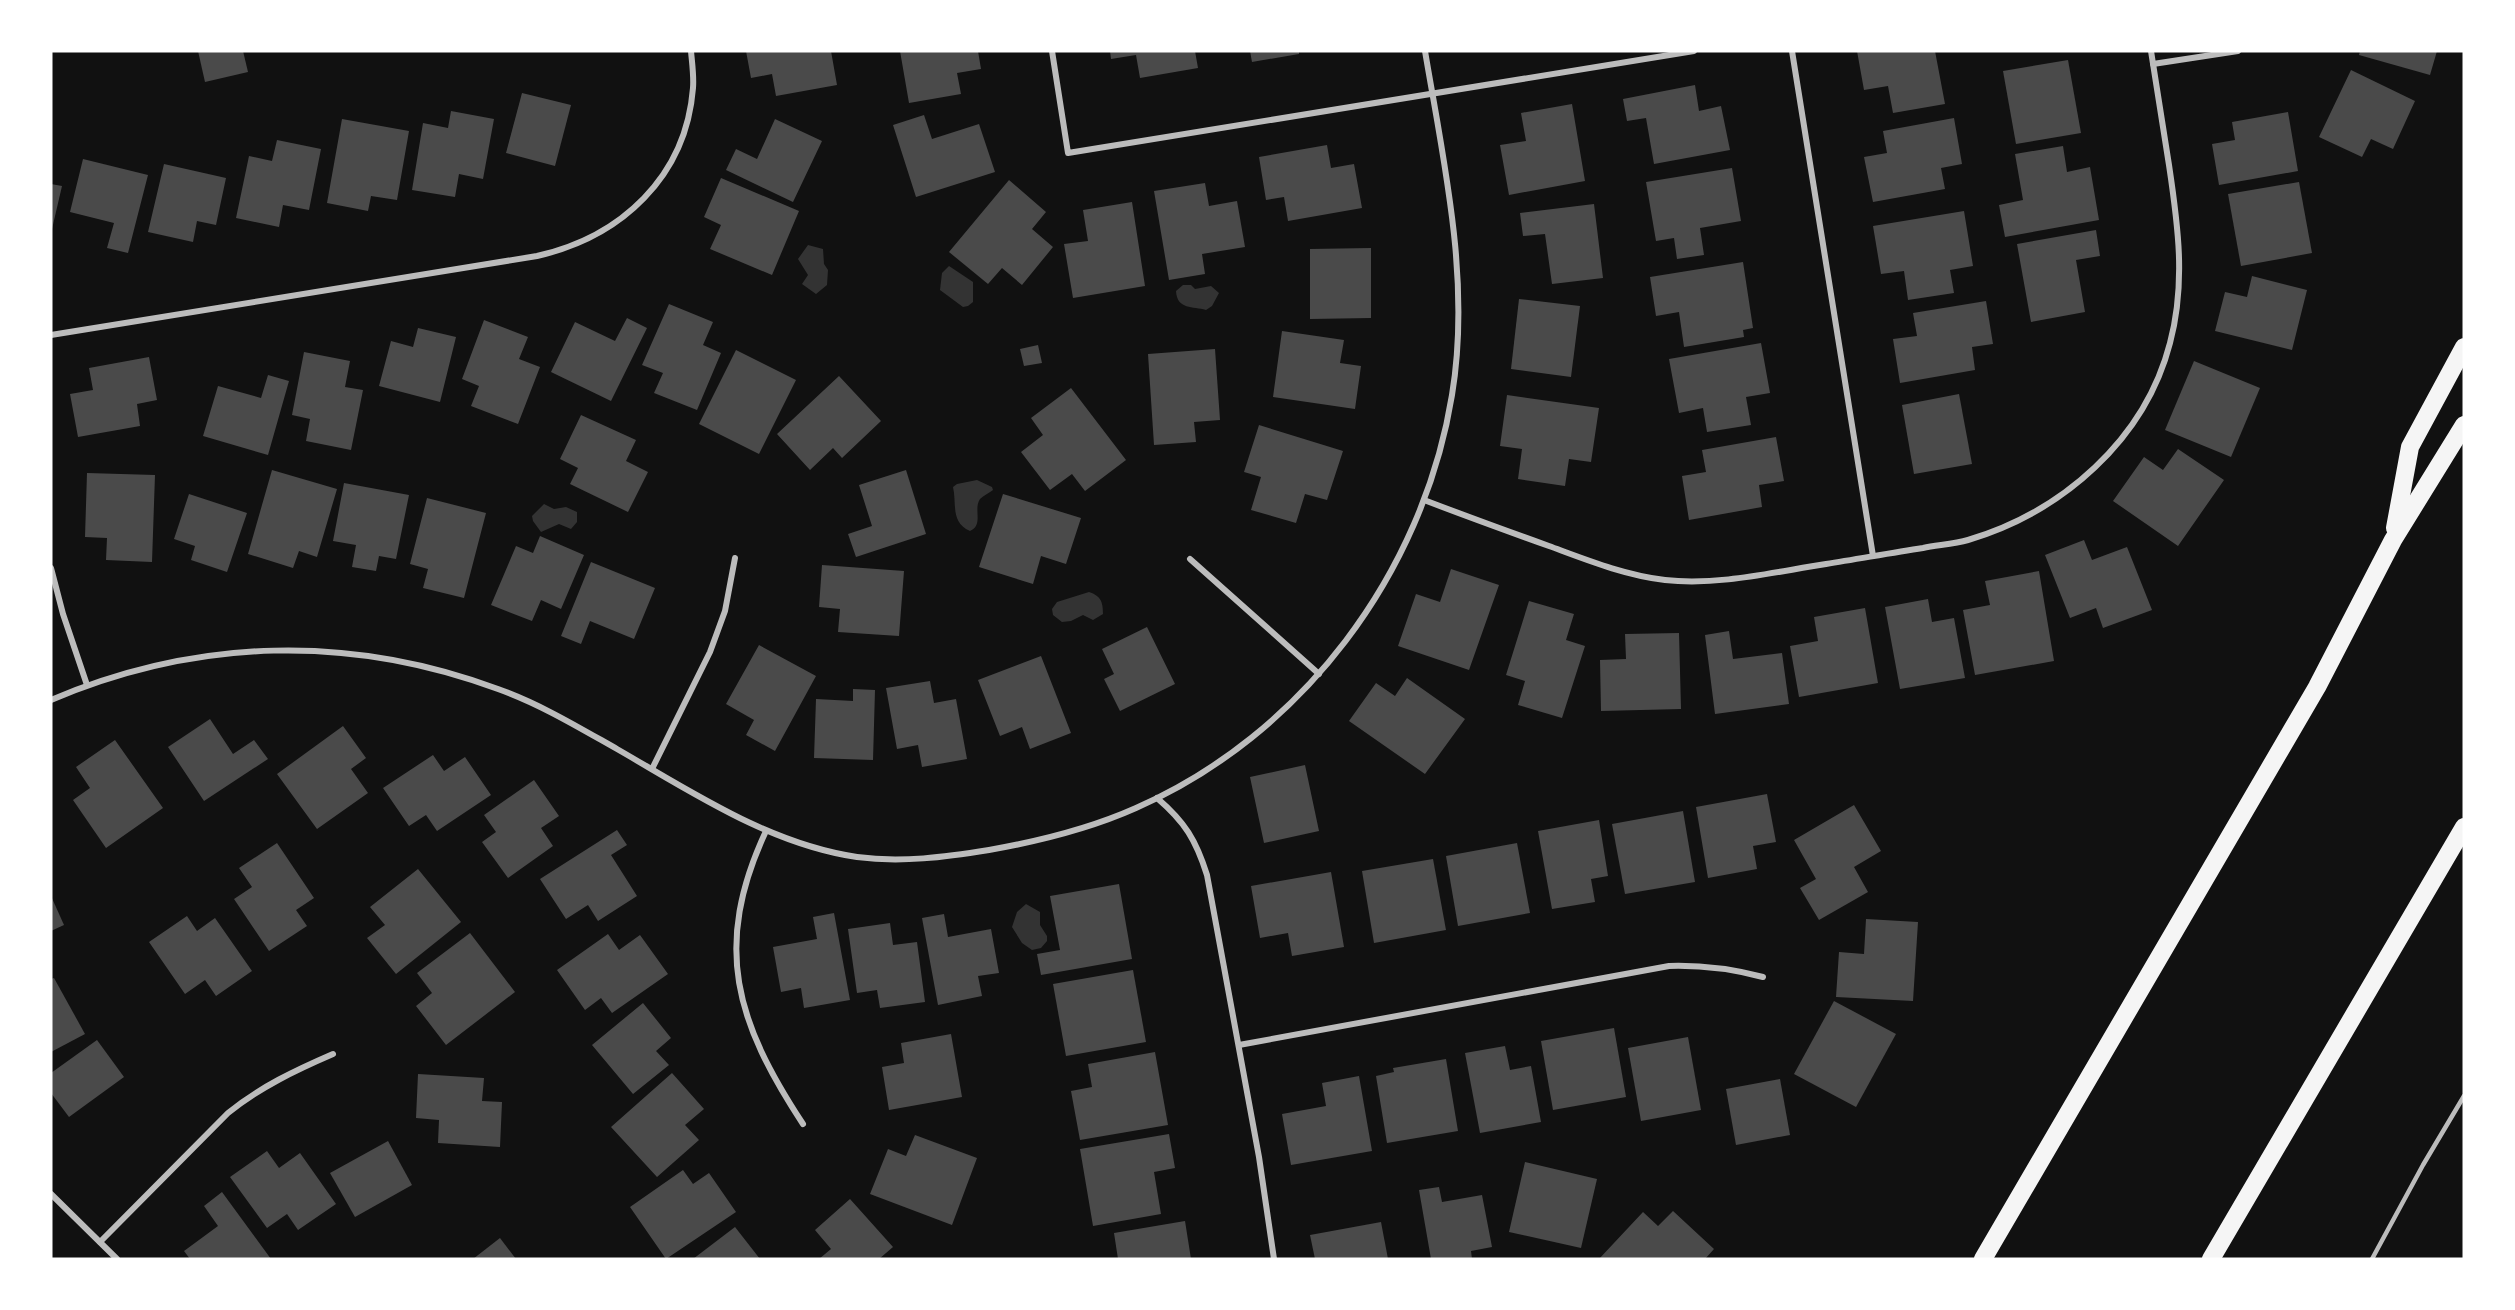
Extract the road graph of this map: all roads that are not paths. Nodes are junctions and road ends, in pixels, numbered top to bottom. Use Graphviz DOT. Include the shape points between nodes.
graph roads {
  1 [pos="691,51"];
  2 [pos="1052,51"];
  3 [pos="1425,51"];
  4 [pos="1694,51"];
  5 [pos="1792,51"];
  6 [pos="2151,51"];
  7 [pos="2238,51"];
  8 [pos="2153,64"];
  9 [pos="1432,94"];
  10 [pos="51,335"];
  11 [pos="2464,347"];
  12 [pos="2464,425"];
  13 [pos="1424,500"];
  14 [pos="2393,540"];
  15 [pos="1873,556"];
  16 [pos="735,558"];
  17 [pos="1190,559"];
  18 [pos="51,568"];
  19 [pos="1319,674"];
  20 [pos="87,685"];
  21 [pos="51,700"];
  22 [pos="652,769"];
  23 [pos="1157,798"];
  24 [pos="2464,827"];
  25 [pos="766,831"];
  26 [pos="1763,978"];
  27 [pos="1239,1045"];
  28 [pos="333,1054"];
  29 [pos="2464,1096"];
  30 [pos="803,1124"];
  31 [pos="51,1194"];
  32 [pos="100,1242"];
  33 [pos="117,1259"];
  34 [pos="1274,1259"];
  35 [pos="1983,1259"];
  36 [pos="2211,1259"];
  37 [pos="2372,1259"];
  1 -- 10 [label="street" via="690,108 666,171 620,221 581,244 537,256"];
  2 -- 9 [label="street" via="1068,153"];
  3 -- 9 [label="street"];
  4 -- 9 [label="street"];
  5 -- 15 [label="street"];
  6 -- 8 [label="street"];
  7 -- 8 [label="street"];
  8 -- 15 [label="street" via="2178,222 2181,270 2170,343 2141,411 2095,469 2036,513 1966,540"];
  9 -- 13 [label="street" via="1457,252 1458,338 1452,395"];
  11 -- 14 [label="highway" via="2410,447"];
  12 -- 14 [label="highway"];
  13 -- 15 [label="street" via="1615,570 1665,580 1739,578"];
  13 -- 19 [label="street" via="1385,583 1354,631"];
  14 -- 35 [label="highway" via="2317,687"];
  16 -- 22 [label="street" via="725,611 710,652"];
  17 -- 19 [label="street"];
  18 -- 20 [label="street"];
  19 -- 23 [label="street" via="1256,734 1209,768"];
  20 -- 21 [label="street"];
  20 -- 22 [label="street" via="203,655 305,650 386,657 503,690"];
  22 -- 25 [label="street"];
  23 -- 25 [label="street" via="1080,830 958,855 858,857"];
  23 -- 27 [label="street" via="1176,814 1200,853"];
  24 -- 36 [label="highway"];
  25 -- 30 [label="street" via="743,888 736,937 739,987 752,1035"];
  26 -- 27 [label="street" via="1694,965 1669,966"];
  27 -- 34 [label="street"];
  28 -- 32 [label="street" via="291,1072 245,1099"];
  29 -- 37 [label="lane"];
  31 -- 32 [label="street"];
  32 -- 33 [label="street"];
}
